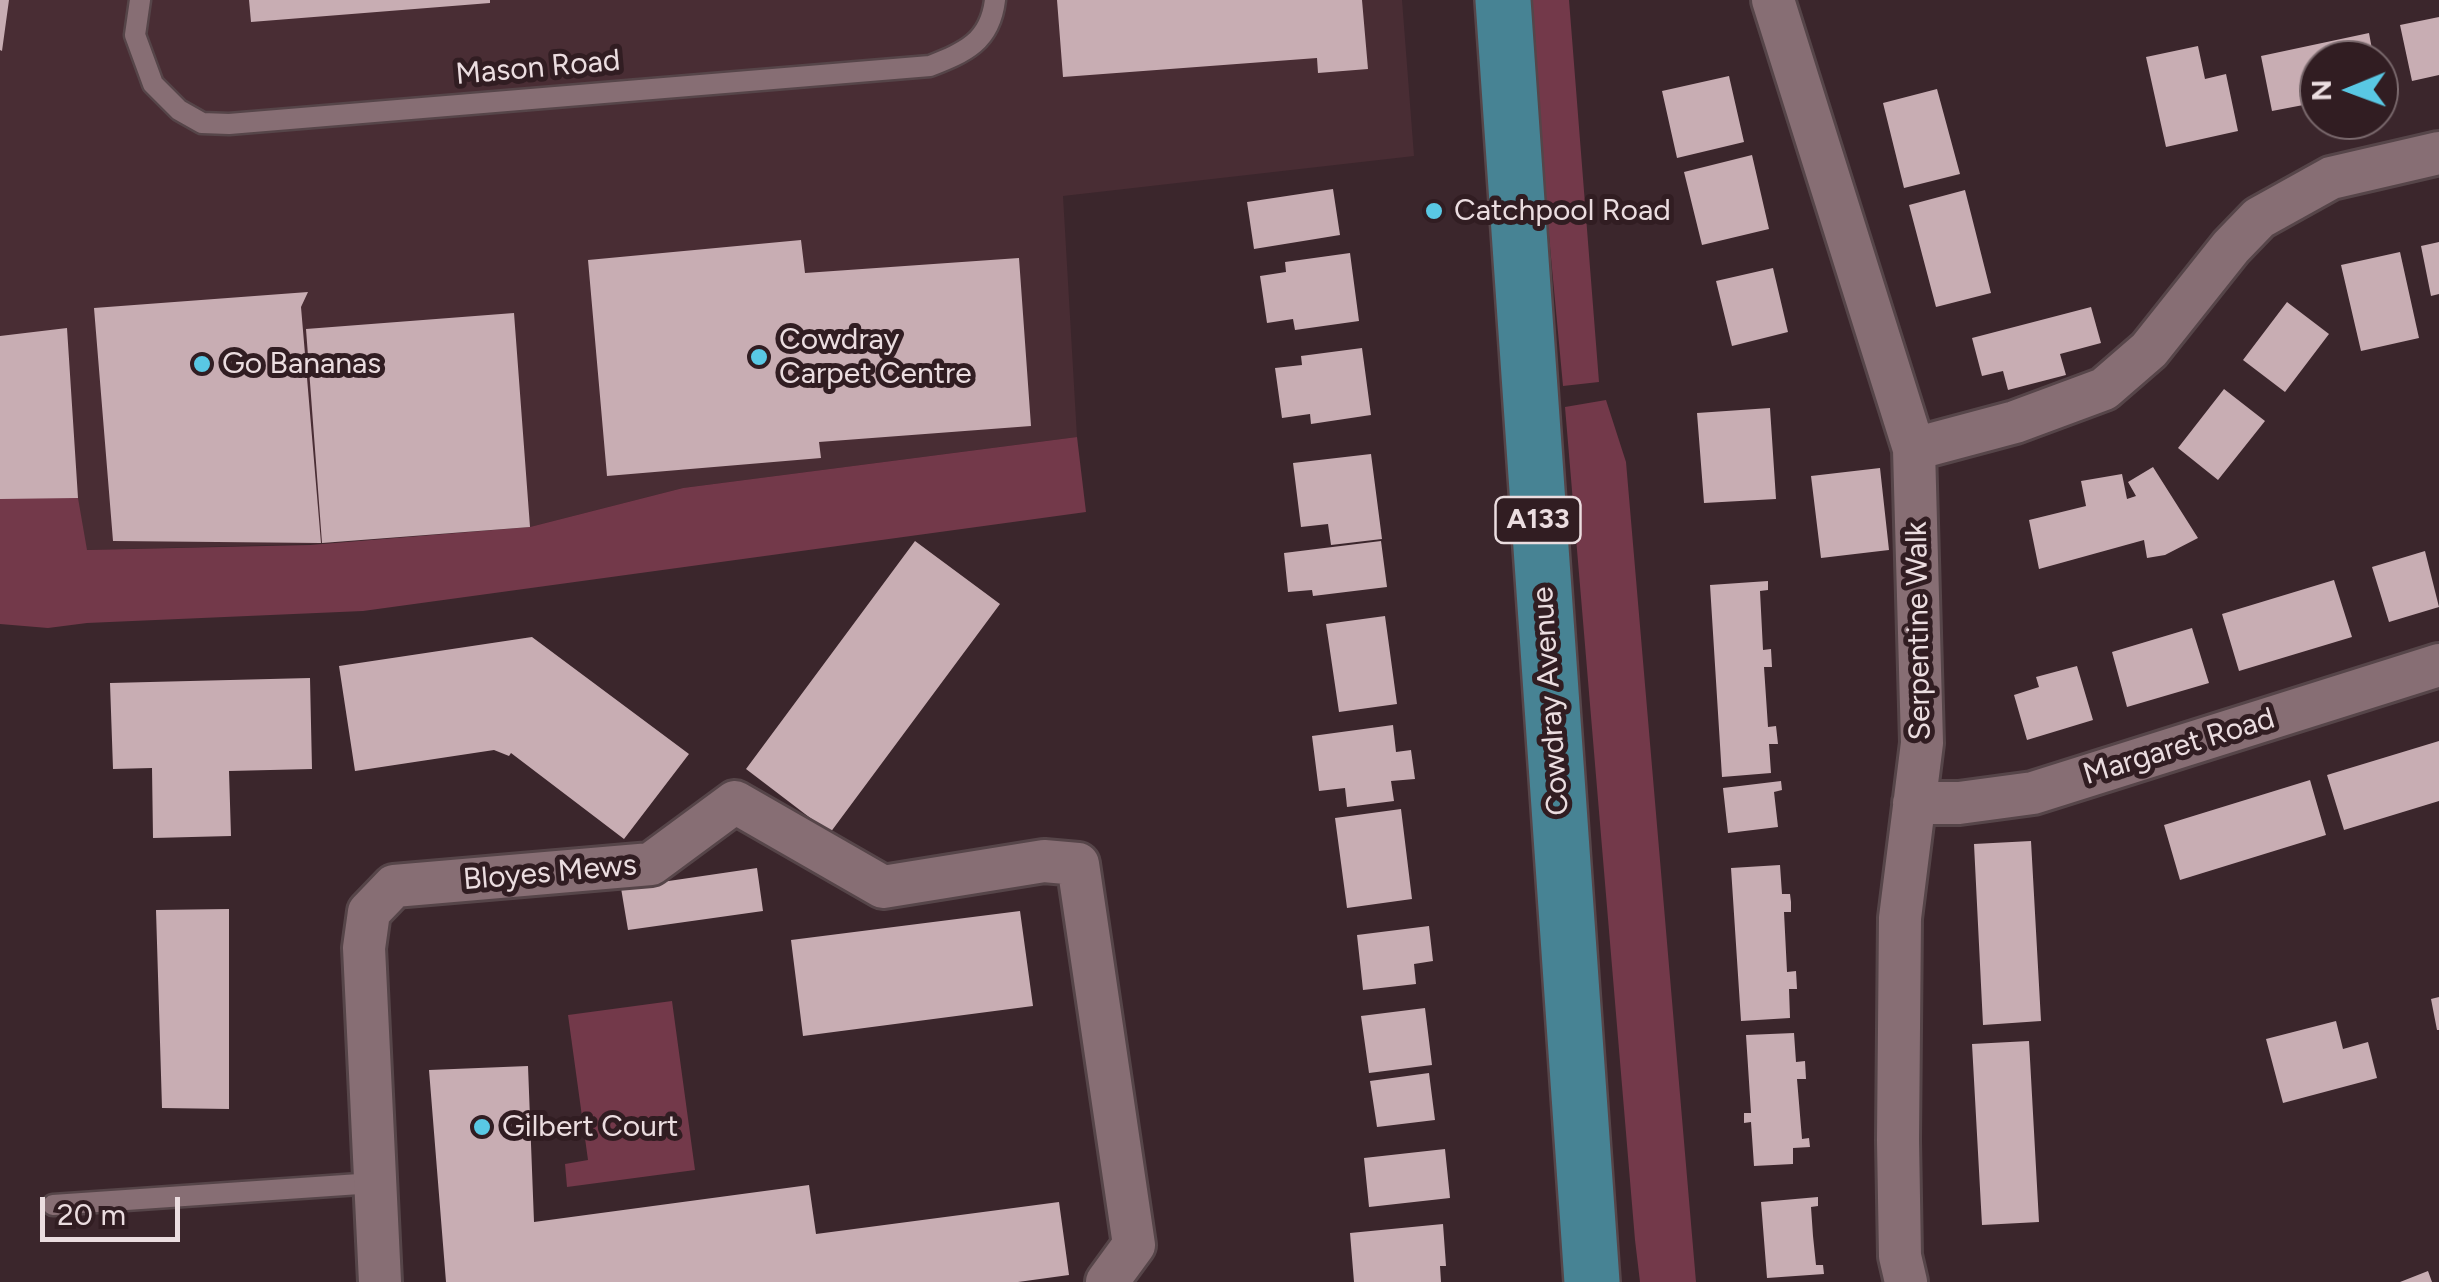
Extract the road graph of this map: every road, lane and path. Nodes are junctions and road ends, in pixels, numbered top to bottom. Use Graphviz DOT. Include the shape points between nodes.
graph roads {
  1 [pos="140,0"];
  2 [pos="995,0"];
  3 [pos="1503,0"];
  4 [pos="1773,0"];
  5 [pos="2439,153"];
  6 [pos="1914,448"];
  7 [pos="2439,665"];
  8 [pos="1914,803"];
  9 [pos="374,1183"];
  10 [pos="53,1205"];
  11 [pos="380,1282"];
  12 [pos="1108,1282"];
  13 [pos="1592,1282"];
  14 [pos="1906,1282"];
  1 -- 2 [label="lane, Mason Road" via="135,35 153,84 202,124 230,124 930,66 971,49 994,14"];
  3 -- 13 [label="main road, Cowdray Avenue / A133"];
  4 -- 6 [label="street, Serpentine Walk"];
  5 -- 6 [label="street" via="2330,178 2260,218 2149,350 2104,389 2016,422"];
  6 -- 8 [label="street, Serpentine Walk" via="1922,742"];
  7 -- 8 [label="street, Margaret Road" via="2033,793"];
  8 -- 14 [label="street, Serpentine Walk" via="1900,918 1900,1256"];
  9 -- 10 [label="lane"];
  9 -- 11 [label="street"];
  9 -- 12 [label="street, Bloyes Mews" via="364,948 369,912 394,886 652,864 736,802 883,887 1044,861 1078,864 1134,1245"];
}
